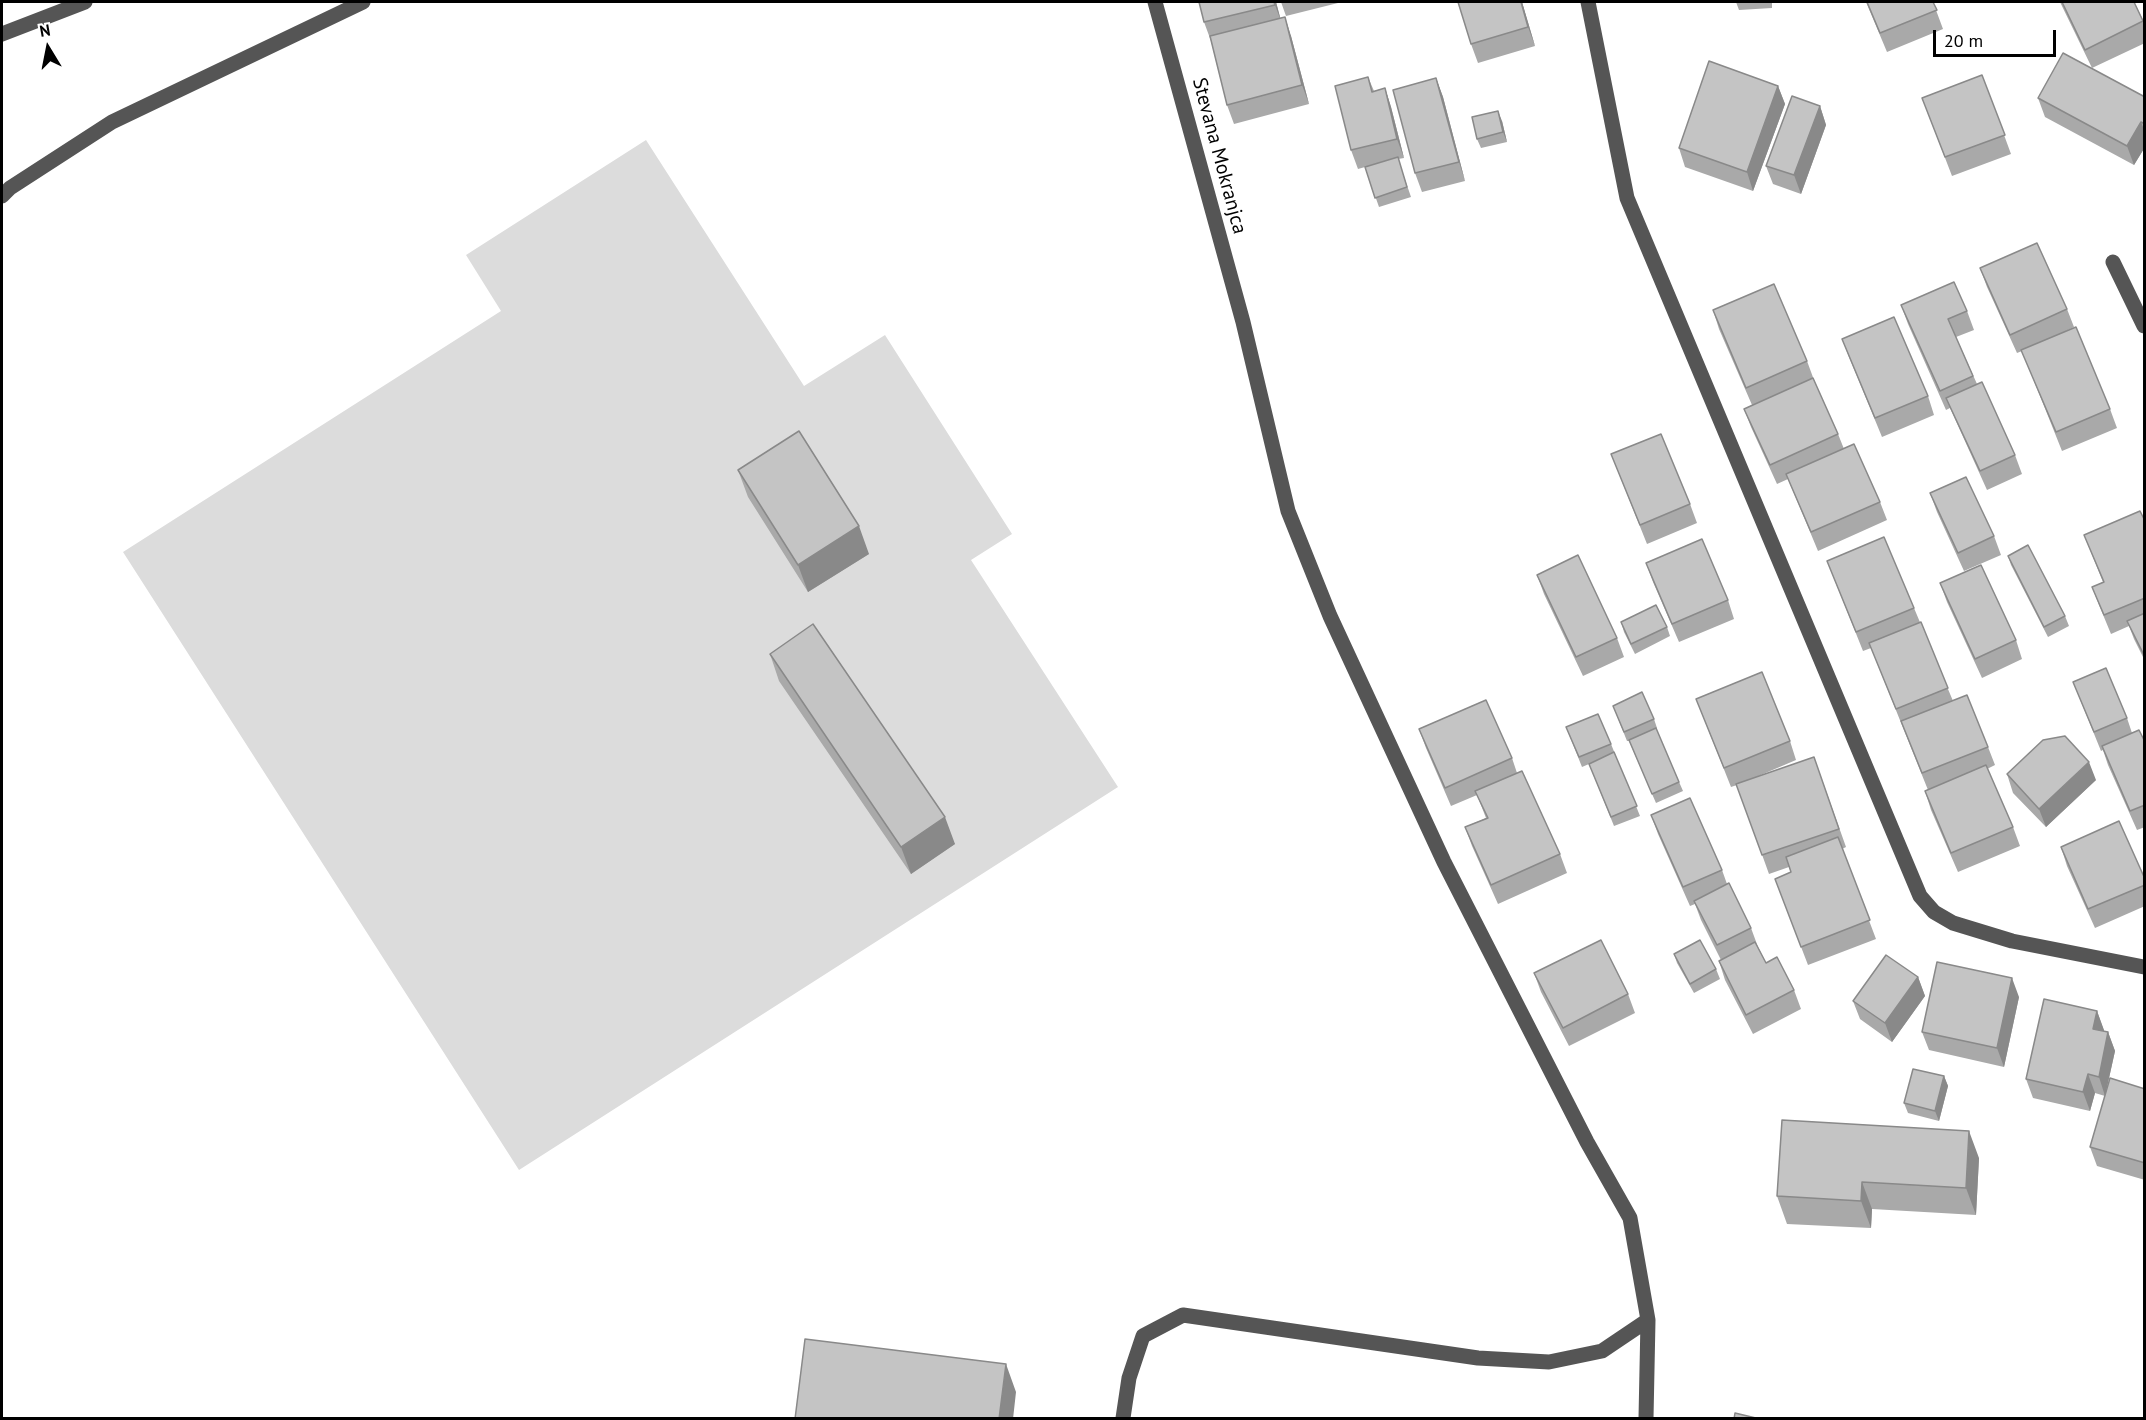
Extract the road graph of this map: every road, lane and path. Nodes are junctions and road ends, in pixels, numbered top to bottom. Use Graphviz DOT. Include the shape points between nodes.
graph roads {
  1 [pos="85,2"];
  2 [pos="363,2"];
  3 [pos="1155,2"];
  4 [pos="1588,2"];
  5 [pos="2,34"];
  6 [pos="2,196"];
  7 [pos="2113,262"];
  8 [pos="2145,326"];
  9 [pos="2145,967"];
  10 [pos="1648,1320"];
  11 [pos="1123,1419"];
  12 [pos="1646,1419"];
  1 -- 5 [label="street"];
  2 -- 6 [label="street" via="112,122"];
  3 -- 10 [label="street, Stevana Mokranjca" via="1244,322 1288,511 1322,595 1444,862 1630,1218"];
  4 -- 9 [label="street" via="1627,198 1920,896 1934,912 1953,923 2012,941"];
  7 -- 8 [label="street"];
  10 -- 11 [label="street" via="1602,1351 1549,1362 1478,1358 1183,1315 1143,1336"];
  10 -- 12 [label="street, Stevana Mokranjca"];
}
